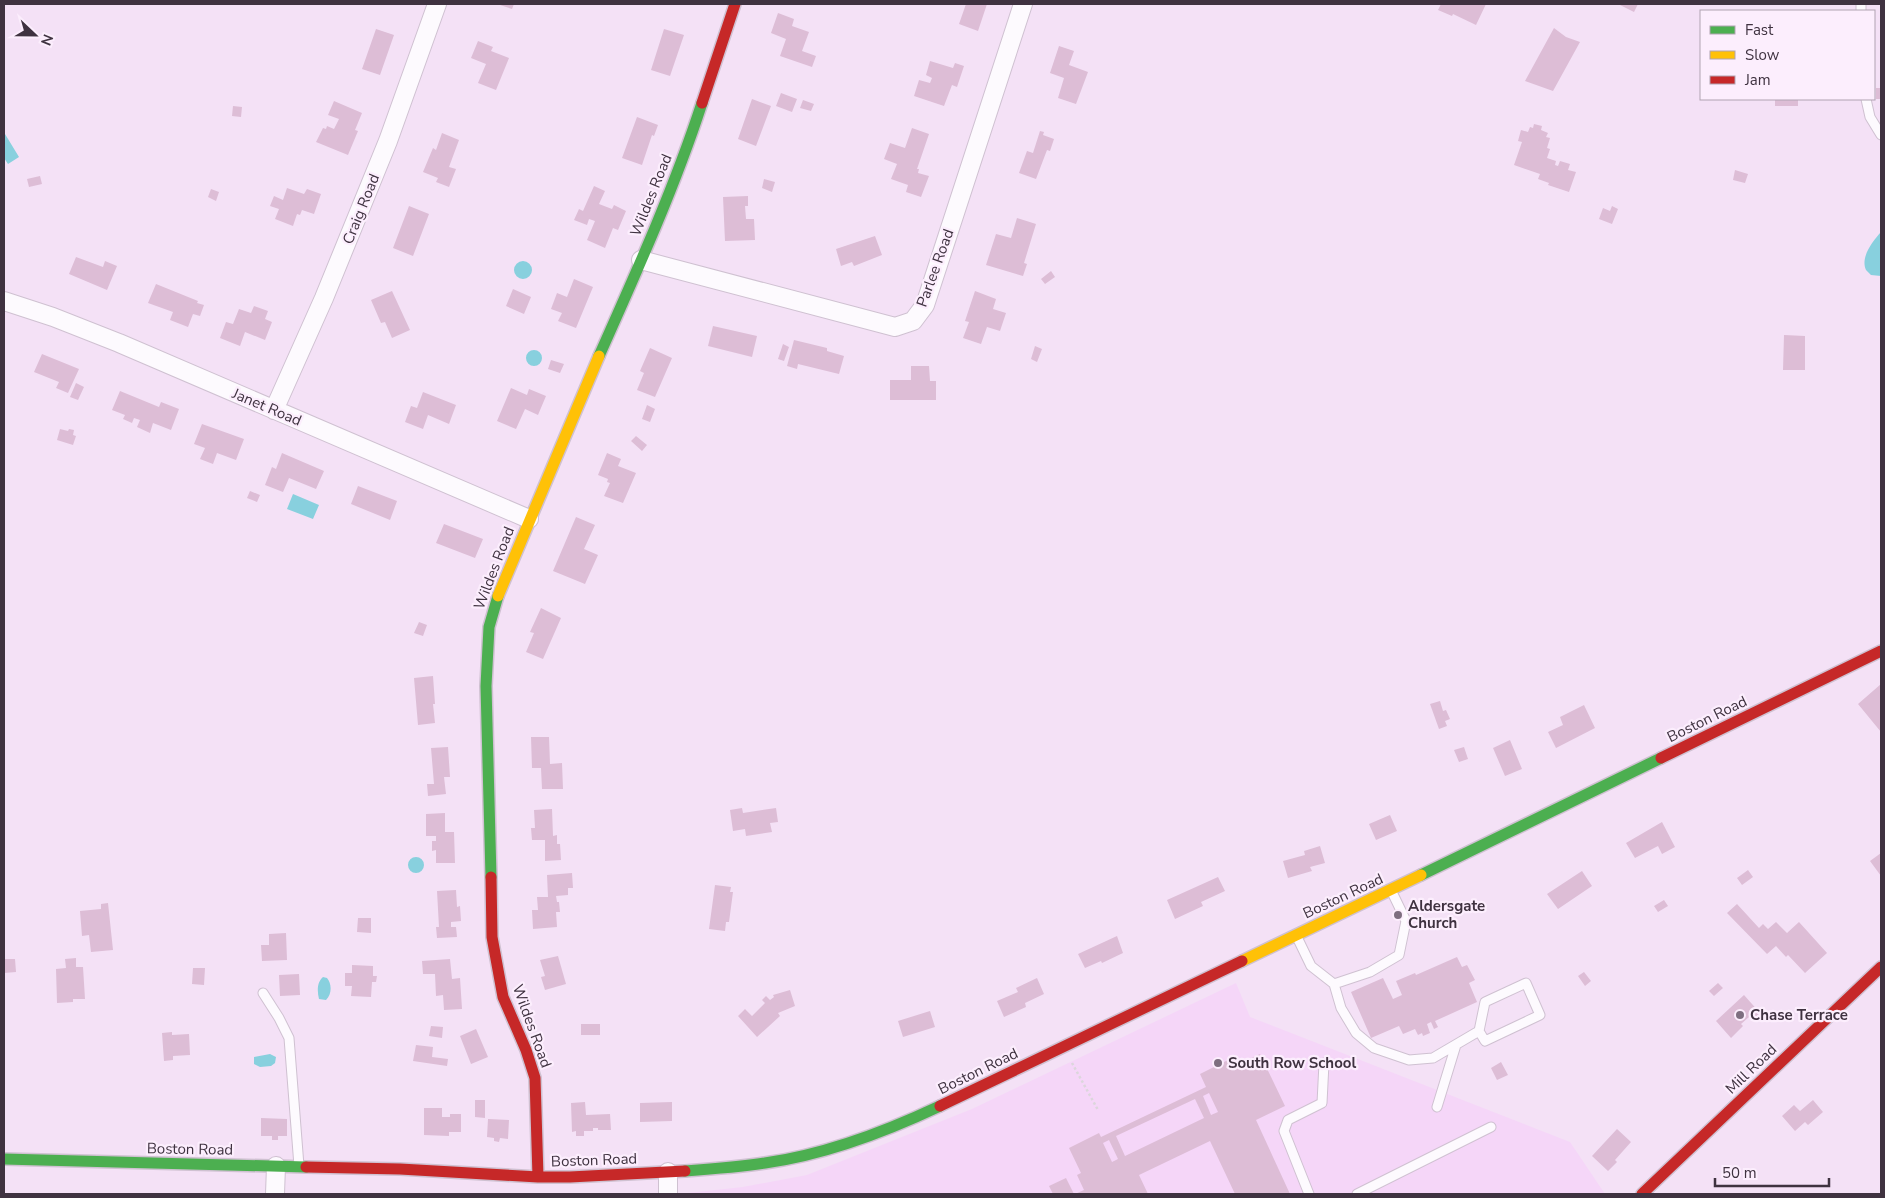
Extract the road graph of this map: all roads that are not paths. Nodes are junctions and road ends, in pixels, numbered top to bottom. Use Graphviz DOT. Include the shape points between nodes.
graph roads {
  1 [pos="437,4"];
  2 [pos="735,4"];
  3 [pos="1023,4"];
  4 [pos="1866,100"];
  5 [pos="1881,135"];
  6 [pos="641,260"];
  7 [pos="4,301"];
  8 [pos="274,410"];
  9 [pos="529,519"];
  10 [pos="1881,651"];
  11 [pos="1391,890"];
  12 [pos="1296,935"];
  13 [pos="1881,967"];
  14 [pos="1334,984"];
  15 [pos="263,993"];
  16 [pos="1479,1031"];
  17 [pos="1456,1045"];
  18 [pos="1324,1063"];
  19 [pos="1438,1107"];
  20 [pos="1491,1127"];
  21 [pos="4,1159"];
  22 [pos="276,1166"];
  23 [pos="299,1166"];
  24 [pos="668,1172"];
  25 [pos="538,1176"];
  26 [pos="275,1194"];
  27 [pos="668,1194"];
  28 [pos="1309,1194"];
  29 [pos="1357,1194"];
  30 [pos="1642,1194"];
  1 -- 8 [label="street, Craig Road" via="388,141"];
  2 -- 6 [label="main road, Wildes Road" via="694,128"];
  3 -- 6 [label="street, Parlee Road" via="925,305 913,321 895,327"];
  4 -- 5 [label="lane" via="1870,117"];
  6 -- 9 [label="main road, Wildes Road"];
  7 -- 8 [label="street, Janet Road" via="53,317"];
  8 -- 9 [label="street, Janet Road"];
  9 -- 25 [label="main road, Wildes Road" via="496,600 489,627 487,695 492,937 503,997 535,1078"];
  10 -- 11 [label="main road, Boston Road"];
  11 -- 12 [label="main road, Boston Road"];
  11 -- 14 [label="lane" via="1406,921 1400,955 1370,972"];
  12 -- 14 [label="lane" via="1311,966"];
  12 -- 24 [label="main road, Boston Road" via="933,1109 871,1134 816,1152 767,1163"];
  13 -- 30 [label="main road, Mill Road"];
  14 -- 17 [label="lane" via="1342,1008 1356,1033 1374,1048 1409,1060 1433,1058"];
  15 -- 23 [label="lane" via="289,1038"];
  16 -- 16 [label="lane" via="1485,1041 1540,1015 1526,983 1485,1002"];
  16 -- 17 [label="lane"];
  17 -- 19 [label="lane"];
  18 -- 28 [label="lane" via="1322,1103 1288,1120 1284,1131"];
  20 -- 29 [label="lane"];
  21 -- 22 [label="main road, Boston Road"];
  22 -- 23 [label="main road, Boston Road"];
  22 -- 26 [label="street"];
  23 -- 25 [label="main road, Boston Road"];
  24 -- 25 [label="main road, Boston Road"];
  24 -- 27 [label="street"];
}
